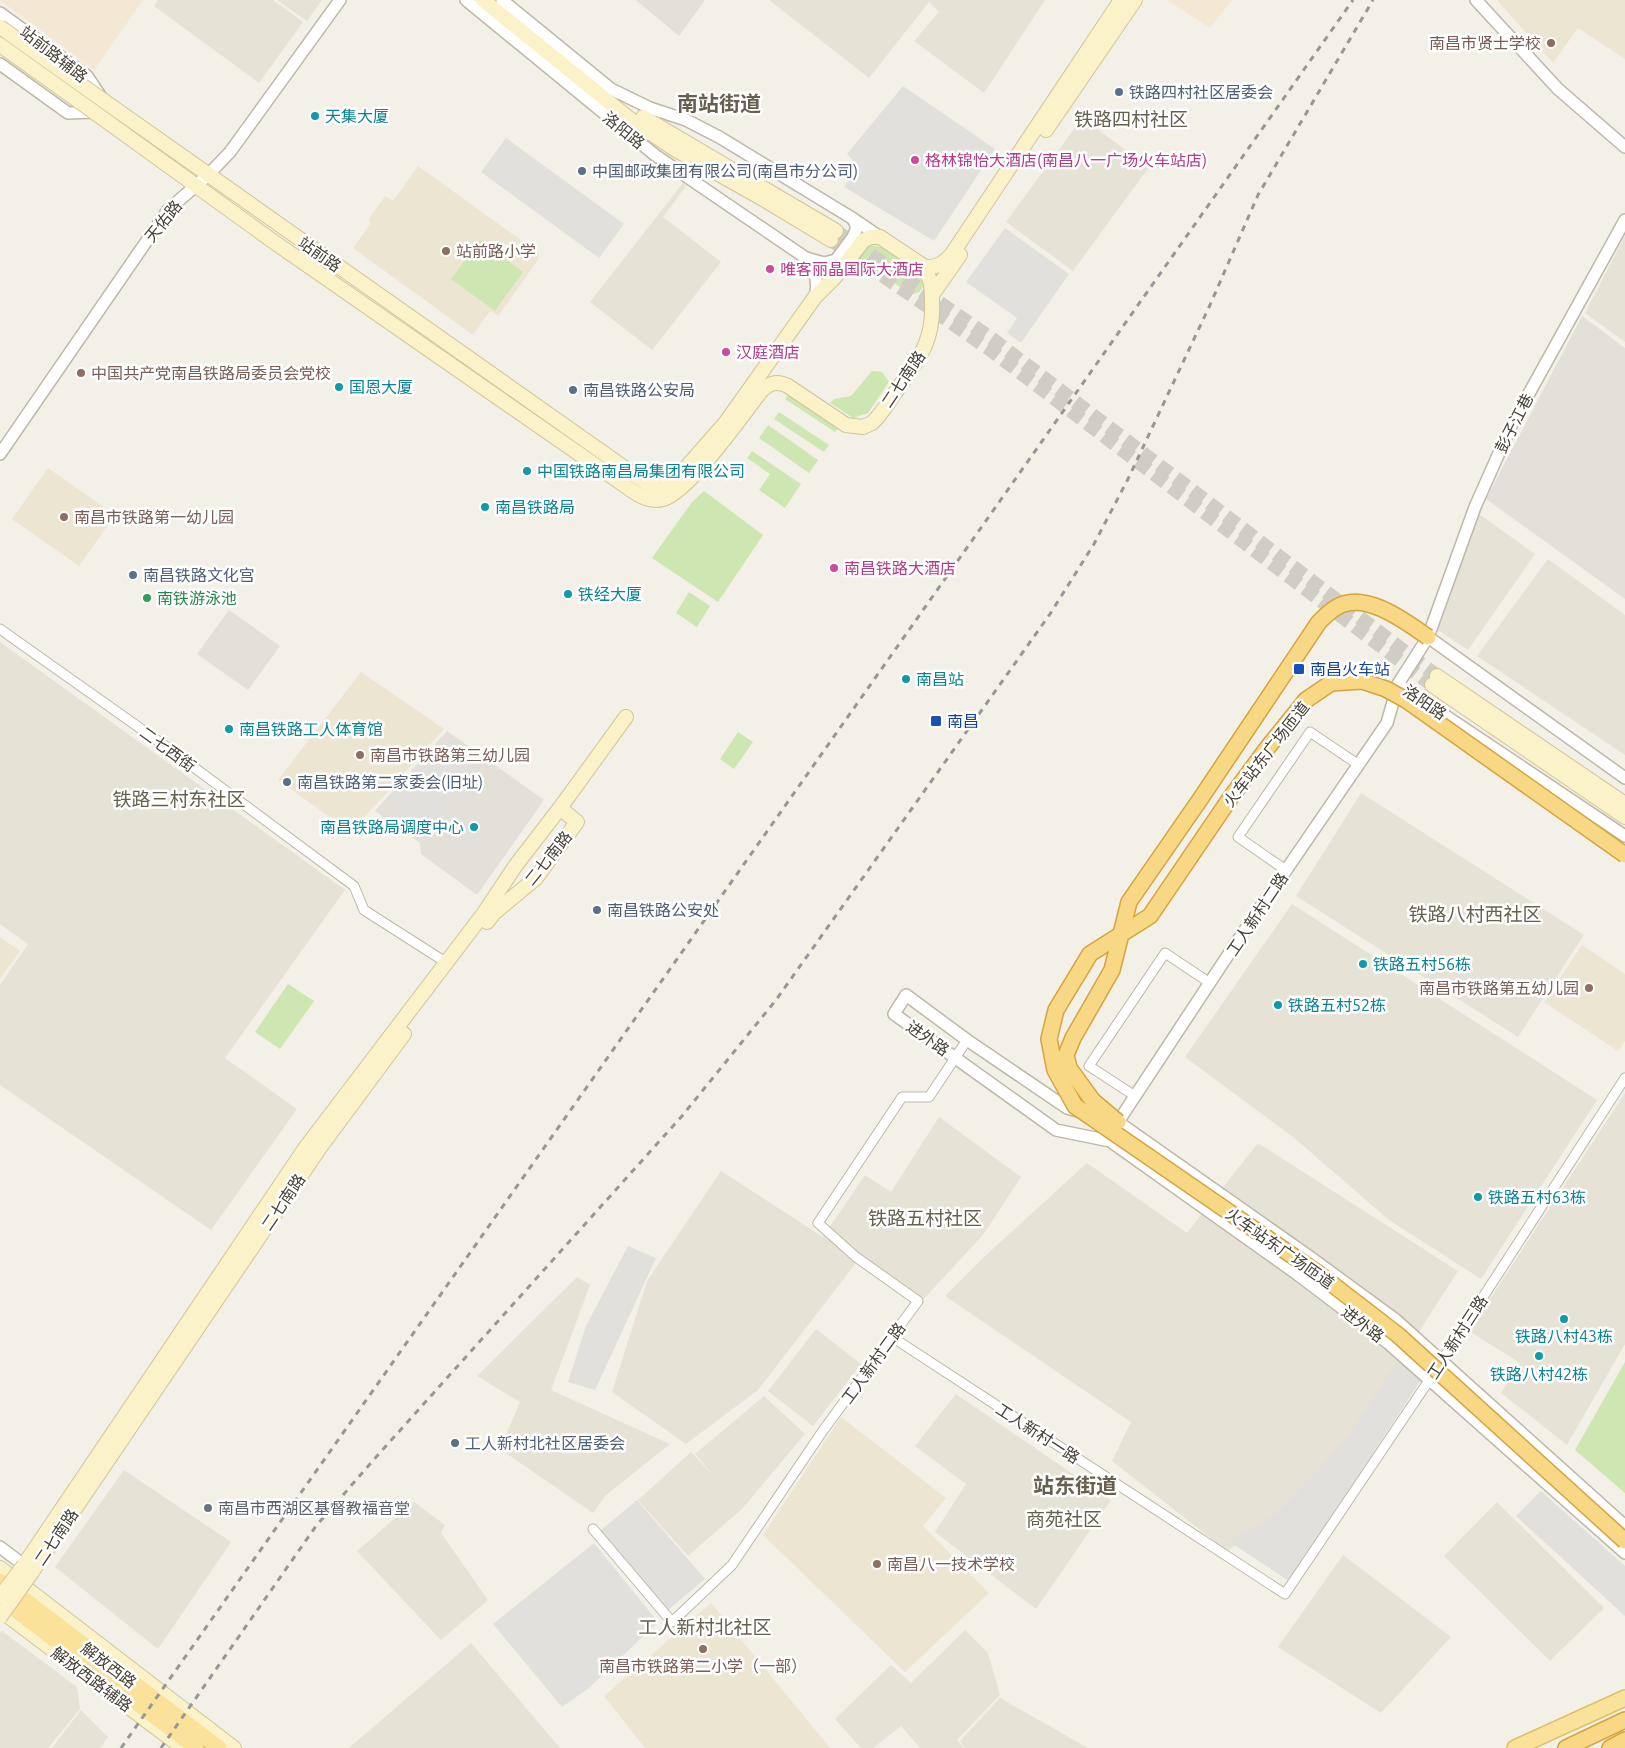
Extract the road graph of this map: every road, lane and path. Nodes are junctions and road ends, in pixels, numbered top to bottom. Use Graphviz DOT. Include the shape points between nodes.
graph roads {
  1 [pos="340,0"];
  2 [pos="466,0"];
  3 [pos="483,0"];
  4 [pos="493,0"];
  5 [pos="502,0"];
  6 [pos="1121,0"];
  7 [pos="1135,0"];
  8 [pos="1476,0"];
  9 [pos="0,13"];
  10 [pos="0,27"];
  11 [pos="0,45"];
  12 [pos="0,64"];
  13 [pos="104,101"];
  14 [pos="94,112"];
  15 [pos="1625,147"];
  16 [pos="208,175"];
  17 [pos="195,185"];
  18 [pos="852,218"];
  19 [pos="1625,220"];
  20 [pos="880,237"];
  21 [pos="806,258"];
  22 [pos="920,265"];
  23 [pos="932,295"];
  24 [pos="815,297"];
  25 [pos="0,454"];
  26 [pos="641,480"];
  27 [pos="634,492"];
  28 [pos="0,629"];
  29 [pos="1428,637"];
  30 [pos="1398,684"];
  31 [pos="626,717"];
  32 [pos="1359,765"];
  33 [pos="1625,778"];
  34 [pos="1625,804"];
  35 [pos="560,808"];
  36 [pos="1625,817"];
  37 [pos="1625,836"];
  38 [pos="1625,855"];
  39 [pos="1287,870"];
  40 [pos="1120,936"];
  41 [pos="447,963"];
  42 [pos="1210,983"];
  43 [pos="967,1040"];
  44 [pos="955,1057"];
  45 [pos="1625,1078"];
  46 [pos="1135,1096"];
  47 [pos="1118,1122"];
  48 [pos="1110,1141"];
  49 [pos="892,1337"];
  50 [pos="1442,1361"];
  51 [pos="1429,1380"];
  52 [pos="1625,1526"];
  53 [pos="594,1529"];
  54 [pos="1625,1541"];
  55 [pos="0,1547"];
  56 [pos="1625,1553"];
  57 [pos="0,1568"];
  58 [pos="28,1568"];
  59 [pos="0,1581"];
  60 [pos="1285,1594"];
  61 [pos="0,1598"];
  62 [pos="0,1610"];
  63 [pos="0,1617"];
  64 [pos="1625,1698"];
  65 [pos="1625,1706"];
  66 [pos="1625,1720"];
  67 [pos="1625,1740"];
  68 [pos="183,1748"];
  69 [pos="196,1748"];
  70 [pos="219,1748"];
  71 [pos="234,1748"];
  72 [pos="1515,1748"];
  73 [pos="1535,1748"];
  74 [pos="1566,1748"];
  75 [pos="1610,1748"];
  1 -- 16 [label="street, 天佑路" via="230,152"];
  2 -- 21 [label="street, 洛阳路" via="655,155"];
  3 -- 4 [label="main road, 洛阳路" via="631,120 676,150 834,235 634,112"];
  5 -- 18 [label="street, 洛阳路" via="611,89 703,128"];
  6 -- 22 [label="main road" via="952,254 936,266"];
  7 -- 23 [label="main road"];
  8 -- 15 [label="street" via="1558,89"];
  9 -- 13 [label="street, 站前路辅路" via="87,76"];
  10 -- 13 [label="main road, 站前路, bridge"];
  11 -- 14 [label="main road, 站前路, bridge"];
  12 -- 14 [label="street" via="68,113"];
  13 -- 16 [label="main road, 站前路"];
  14 -- 17 [label="main road, 站前路"];
  16 -- 17 [label="street, 天佑路"];
  16 -- 26 [label="main road, 站前路"];
  17 -- 25 [label="street, 天佑路" via="168,210"];
  17 -- 27 [label="main road, 站前路"];
  18 -- 20 [label="street, 洛阳路"];
  18 -- 21 [label="street" via="856,224 855,234 836,260 824,263"];
  19 -- 29 [label="street, 彭子江巷" via="1511,426 1475,507"];
  20 -- 22 [label="main road"];
  20 -- 24 [label="main road" via="863,241"];
  21 -- 24 [label="street, 洛阳路" via="817,278"];
  22 -- 23 [label="main road" via="930,278"];
  23 -- 27 [label="main road, 二七南路" via="932,320 927,344 872,423 863,427 846,425 788,386 774,382 762,390 718,447 677,492 656,500"];
  24 -- 26 [label="main road" via="726,422 676,479 659,487"];
  26 -- 27 [label="main road"];
  28 -- 41 [label="street, 二七西街" via="354,886 364,910"];
  29 -- 30 [label="street, 洛阳路"];
  29 -- 33 [label="street"];
  29 -- 40 [label="highway, 火车站东广场匝道, bridge" via="1393,613 1360,601 1338,606 1318,622 1129,902"];
  30 -- 32 [label="street, 工人新村二路" via="1387,723"];
  30 -- 37 [label="street, 洛阳路"];
  31 -- 35 [label="main road, 二七南路"];
  32 -- 39 [label="street, 工人新村二路"];
  32 -- 39 [label="street" via="1310,732 1238,837"];
  34 -- 36 [label="main road, 洛阳路" via="1434,680"];
  35 -- 41 [label="main road, 二七南路"];
  35 -- 58 [label="main road, 二七南路" via="576,822 536,878 494,913 321,1146"];
  38 -- 40 [label="highway, 火车站东广场匝道, bridge" via="1406,700 1362,681 1331,683 1306,700 1268,747 1150,916"];
  39 -- 42 [label="street, 工人新村二路"];
  40 -- 47 [label="highway, 火车站东广场匝道, bridge" via="1112,970 1066,1055 1069,1068 1093,1101"];
  40 -- 54 [label="highway, 火车站东广场匝道, bridge" via="1090,954 1056,1010 1049,1039 1055,1070 1075,1106 1319,1274 1398,1335"];
  41 -- 58 [label="main road, 二七南路" via="306,1146"];
  42 -- 46 [label="street, 工人新村二路"];
  42 -- 46 [label="street" via="1165,953 1089,1066"];
  43 -- 44 [label="street, 工人新村二路"];
  43 -- 44 [label="street, 进外路" via="906,996 894,1014"];
  43 -- 47 [label="street, 进外路" via="1066,1108"];
  44 -- 48 [label="street, 进外路" via="1056,1130"];
  44 -- 49 [label="street, 工人新村二路" via="929,1098 902,1097 818,1223 856,1256 918,1301"];
  45 -- 50 [label="street, 工人新村三路"];
  46 -- 47 [label="street, 工人新村二路"];
  47 -- 48 [label="street, 工人新村二路"];
  47 -- 50 [label="street, 进外路" via="1396,1320"];
  48 -- 51 [label="street, 进外路" via="1297,1274 1388,1343"];
  49 -- 53 [label="street, 工人新村二路" via="822,1432 732,1565 672,1622"];
  49 -- 60 [label="street, 工人新村一路"];
  50 -- 51 [label="street, 工人新村三路"];
  50 -- 52 [label="street, 进外路"];
  51 -- 56 [label="street, 进外路"];
  51 -- 60 [label="street, 工人新村三路"];
  55 -- 58 [label="street"];
  57 -- 71 [label="main road, 解放西路辅路"];
  58 -- 61 [label="main road, 二七南路, bridge"];
  58 -- 63 [label="main road, 二七南路, bridge"];
  59 -- 70 [label="main road, 解放西路"];
  61 -- 69 [label="main road, 解放西路"];
  62 -- 68 [label="main road, 解放西路辅路"];
  64 -- 72 [label="main road"];
  65 -- 73 [label="main road"];
  66 -- 74 [label="highway"];
  67 -- 75 [label="highway"];
}
